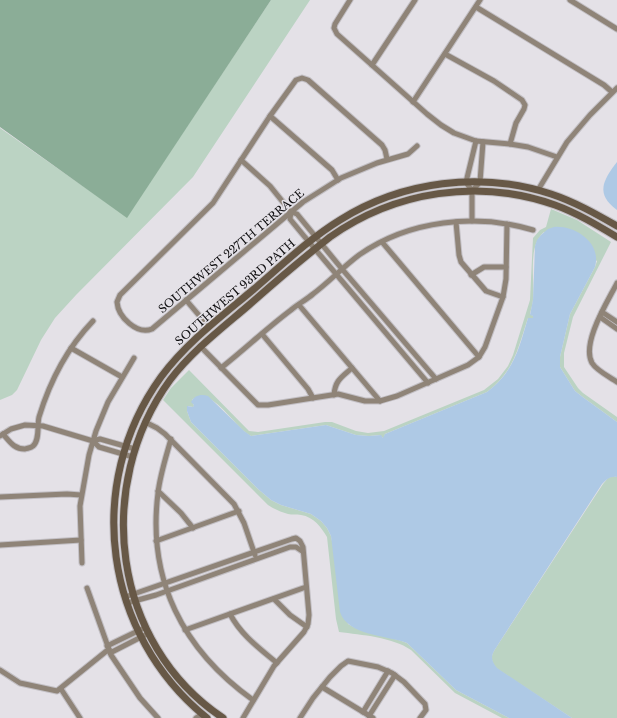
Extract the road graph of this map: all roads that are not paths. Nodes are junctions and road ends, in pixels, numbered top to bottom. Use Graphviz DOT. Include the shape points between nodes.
graph roads {
  1 [pos="350,0"];
  2 [pos="415,0"];
  3 [pos="480,0"];
  4 [pos="570,0"];
  5 [pos="476,6"];
  6 [pos="617,29"];
  7 [pos="445,54"];
  8 [pos="372,66"];
  9 [pos="617,88"];
  10 [pos="612,92"];
  11 [pos="413,102"];
  12 [pos="270,116"];
  13 [pos="476,142"];
  14 [pos="483,142"];
  15 [pos="510,144"];
  16 [pos="417,146"];
  17 [pos="557,157"];
  18 [pos="241,160"];
  19 [pos="387,160"];
  20 [pos="338,180"];
  21 [pos="466,182"];
  22 [pos="480,182"];
  23 [pos="538,190"];
  24 [pos="472,191"];
  25 [pos="291,212"];
  26 [pos="472,221"];
  27 [pos="456,222"];
  28 [pos="507,224"];
  29 [pos="617,226"];
  30 [pos="533,230"];
  31 [pos="315,237"];
  32 [pos="617,237"];
  33 [pos="309,242"];
  34 [pos="382,242"];
  35 [pos="321,244"];
  36 [pos="315,249"];
  37 [pos="506,267"];
  38 [pos="342,269"];
  39 [pos="336,275"];
  40 [pos="471,275"];
  41 [pos="617,284"];
  42 [pos="503,297"];
  43 [pos="186,300"];
  44 [pos="299,305"];
  45 [pos="601,314"];
  46 [pos="93,321"];
  47 [pos="617,322"];
  48 [pos="209,327"];
  49 [pos="617,329"];
  50 [pos="262,334"];
  51 [pos="200,346"];
  52 [pos="71,348"];
  53 [pos="479,357"];
  54 [pos="134,358"];
  55 [pos="222,368"];
  56 [pos="352,368"];
  57 [pos="122,377"];
  58 [pos="436,379"];
  59 [pos="617,382"];
  60 [pos="428,383"];
  61 [pos="334,395"];
  62 [pos="313,398"];
  63 [pos="380,401"];
  64 [pos="145,422"];
  65 [pos="38,425"];
  66 [pos="2,435"];
  67 [pos="171,439"];
  68 [pos="92,441"];
  69 [pos="126,447"];
  70 [pos="134,453"];
  71 [pos="124,454"];
  72 [pos="158,491"];
  73 [pos="81,495"];
  74 [pos="0,497"];
  75 [pos="239,511"];
  76 [pos="193,528"];
  77 [pos="81,540"];
  78 [pos="156,541"];
  79 [pos="0,545"];
  80 [pos="302,551"];
  81 [pos="254,552"];
  82 [pos="256,559"];
  83 [pos="82,563"];
  84 [pos="164,583"];
  85 [pos="306,587"];
  86 [pos="88,588"];
  87 [pos="167,591"];
  88 [pos="134,597"];
  89 [pos="274,599"];
  90 [pos="126,600"];
  91 [pos="230,614"];
  92 [pos="307,627"];
  93 [pos="148,630"];
  94 [pos="185,630"];
  95 [pos="139,634"];
  96 [pos="109,649"];
  97 [pos="277,663"];
  98 [pos="0,670"];
  99 [pos="388,671"];
  100 [pos="395,675"];
  101 [pos="322,687"];
  102 [pos="61,689"];
  103 [pos="253,700"];
  104 [pos="363,712"];
  105 [pos="202,717"];
  106 [pos="371,717"];
  107 [pos="80,718"];
  108 [pos="158,718"];
  109 [pos="223,718"];
  110 [pos="243,718"];
  111 [pos="300,718"];
  112 [pos="420,718"];
  1 -- 8 [label="street" via="334,28 337,35"];
  2 -- 8 [label="street"];
  3 -- 5 [label="street"];
  4 -- 6 [label="street"];
  5 -- 7 [label="street"];
  5 -- 10 [label="street"];
  7 -- 11 [label="street"];
  7 -- 15 [label="street" via="522,99 524,111 515,126"];
  8 -- 11 [label="street"];
  9 -- 10 [label="street"];
  10 -- 17 [label="street"];
  11 -- 13 [label="street" via="446,128"];
  12 -- 18 [label="street"];
  12 -- 19 [label="street" via="294,82 305,79 382,145"];
  12 -- 20 [label="street" via="332,170"];
  13 -- 14 [label="street"];
  13 -- 21 [label="street"];
  14 -- 15 [label="street"];
  14 -- 22 [label="street"];
  15 -- 17 [label="street" via="535,148"];
  16 -- 19 [label="street, SOUTHWEST 227TH TERRACE" via="410,153"];
  17 -- 23 [label="street"];
  18 -- 25 [label="street" via="270,186"];
  18 -- 43 [label="street, SOUTHWEST 227TH TERRACE" via="211,206 120,295 116,302 118,309 134,327 150,330"];
  19 -- 20 [label="street, SOUTHWEST 227TH TERRACE"];
  20 -- 25 [label="street, SOUTHWEST 227TH TERRACE" via="308,198"];
  21 -- 22 [label="street, SOUTHWEST 93RD PATH"];
  21 -- 24 [label="street"];
  21 -- 31 [label="street, SOUTHWEST 93RD PATH" via="429,185 388,196 356,210"];
  22 -- 23 [label="street, SOUTHWEST 93RD PATH"];
  22 -- 24 [label="street"];
  23 -- 29 [label="street, SOUTHWEST 93RD PATH" via="581,206"];
  24 -- 26 [label="street"];
  24 -- 32 [label="street, SOUTHWEST 93RD PATH" via="505,193 547,202 575,213"];
  24 -- 35 [label="street, SOUTHWEST 93RD PATH" via="432,194 390,205 351,223"];
  25 -- 31 [label="street" via="297,214"];
  25 -- 33 [label="street" via="290,219"];
  25 -- 43 [label="street, SOUTHWEST 227TH TERRACE"];
  26 -- 27 [label="street"];
  26 -- 28 [label="street"];
  27 -- 34 [label="street" via="426,226"];
  27 -- 40 [label="street" via="459,258"];
  28 -- 30 [label="street"];
  28 -- 37 [label="street"];
  31 -- 33 [label="street, SOUTHWEST 93RD PATH"];
  31 -- 35 [label="street"];
  33 -- 36 [label="street"];
  33 -- 48 [label="street, SOUTHWEST 93RD PATH"];
  34 -- 38 [label="street"];
  34 -- 53 [label="street"];
  35 -- 36 [label="street, SOUTHWEST 93RD PATH"];
  35 -- 38 [label="street"];
  36 -- 39 [label="street"];
  36 -- 51 [label="street, SOUTHWEST 93RD PATH"];
  37 -- 40 [label="street" via="484,267"];
  37 -- 42 [label="street"];
  38 -- 39 [label="street"];
  38 -- 58 [label="street"];
  39 -- 44 [label="street"];
  39 -- 60 [label="street"];
  40 -- 42 [label="street" via="486,292"];
  41 -- 45 [label="street"];
  42 -- 53 [label="street" via="486,345"];
  43 -- 48 [label="street"];
  44 -- 50 [label="street"];
  44 -- 56 [label="street"];
  45 -- 47 [label="street"];
  45 -- 49 [label="street"];
  45 -- 59 [label="street" via="590,353 595,366"];
  46 -- 52 [label="street"];
  48 -- 69 [label="street, SOUTHWEST 93RD PATH" via="182,351 158,382 141,411"];
  50 -- 55 [label="street"];
  50 -- 62 [label="street"];
  51 -- 55 [label="street"];
  51 -- 64 [label="street, SOUTHWEST 93RD PATH" via="170,380"];
  52 -- 57 [label="street"];
  52 -- 65 [label="street" via="53,381"];
  53 -- 58 [label="street" via="468,365"];
  54 -- 57 [label="street"];
  55 -- 62 [label="street" via="260,405"];
  56 -- 61 [label="street" via="337,381"];
  56 -- 63 [label="street"];
  57 -- 68 [label="street" via="110,397"];
  58 -- 60 [label="street"];
  60 -- 63 [label="street"];
  61 -- 62 [label="street"];
  61 -- 63 [label="street"];
  64 -- 67 [label="street"];
  64 -- 70 [label="street, SOUTHWEST 93RD PATH"];
  65 -- 66 [label="street" via="25,425"];
  65 -- 66 [label="street" via="36,442 29,448 16,448"];
  65 -- 68 [label="street"];
  67 -- 72 [label="street"];
  67 -- 75 [label="street"];
  68 -- 69 [label="street" via="100,439"];
  68 -- 71 [label="street" via="99,447"];
  68 -- 73 [label="street"];
  69 -- 70 [label="street"];
  69 -- 71 [label="street, SOUTHWEST 93RD PATH"];
  70 -- 71 [label="street"];
  70 -- 88 [label="street, SOUTHWEST 93RD PATH" via="125,490 123,525 126,559"];
  71 -- 90 [label="street, SOUTHWEST 93RD PATH" via="116,489 114,524 117,562"];
  72 -- 76 [label="street"];
  72 -- 78 [label="street"];
  73 -- 74 [label="street"];
  73 -- 77 [label="street"];
  75 -- 76 [label="street"];
  75 -- 81 [label="street"];
  76 -- 78 [label="street"];
  77 -- 79 [label="street"];
  77 -- 83 [label="street"];
  78 -- 84 [label="street"];
  80 -- 81 [label="street" via="302,542 295,538"];
  80 -- 82 [label="street" via="292,546"];
  80 -- 85 [label="street"];
  81 -- 82 [label="street"];
  81 -- 84 [label="street"];
  82 -- 87 [label="street"];
  84 -- 87 [label="street"];
  84 -- 88 [label="street"];
  85 -- 89 [label="street"];
  85 -- 92 [label="street" via="310,618"];
  86 -- 96 [label="street"];
  87 -- 88 [label="street"];
  87 -- 94 [label="street"];
  88 -- 90 [label="street"];
  88 -- 93 [label="street, SOUTHWEST 93RD PATH"];
  89 -- 91 [label="street"];
  89 -- 92 [label="street"];
  90 -- 95 [label="street, SOUTHWEST 93RD PATH"];
  91 -- 94 [label="street"];
  91 -- 97 [label="street" via="249,639"];
  92 -- 97 [label="street"];
  93 -- 95 [label="street"];
  93 -- 109 [label="street, SOUTHWEST 93RD PATH" via="164,659 182,682"];
  94 -- 103 [label="street" via="217,671"];
  95 -- 96 [label="street"];
  95 -- 105 [label="street, SOUTHWEST 93RD PATH" via="165,676"];
  96 -- 102 [label="street"];
  96 -- 108 [label="street" via="140,698"];
  97 -- 103 [label="street"];
  98 -- 102 [label="street" via="23,683 54,692"];
  99 -- 100 [label="street"];
  99 -- 101 [label="street" via="348,661 335,671"];
  99 -- 104 [label="street"];
  100 -- 106 [label="street"];
  100 -- 112 [label="street" via="426,706"];
  101 -- 104 [label="street"];
  101 -- 111 [label="street"];
  102 -- 107 [label="street"];
  103 -- 110 [label="street"];
  104 -- 106 [label="street"];
}
